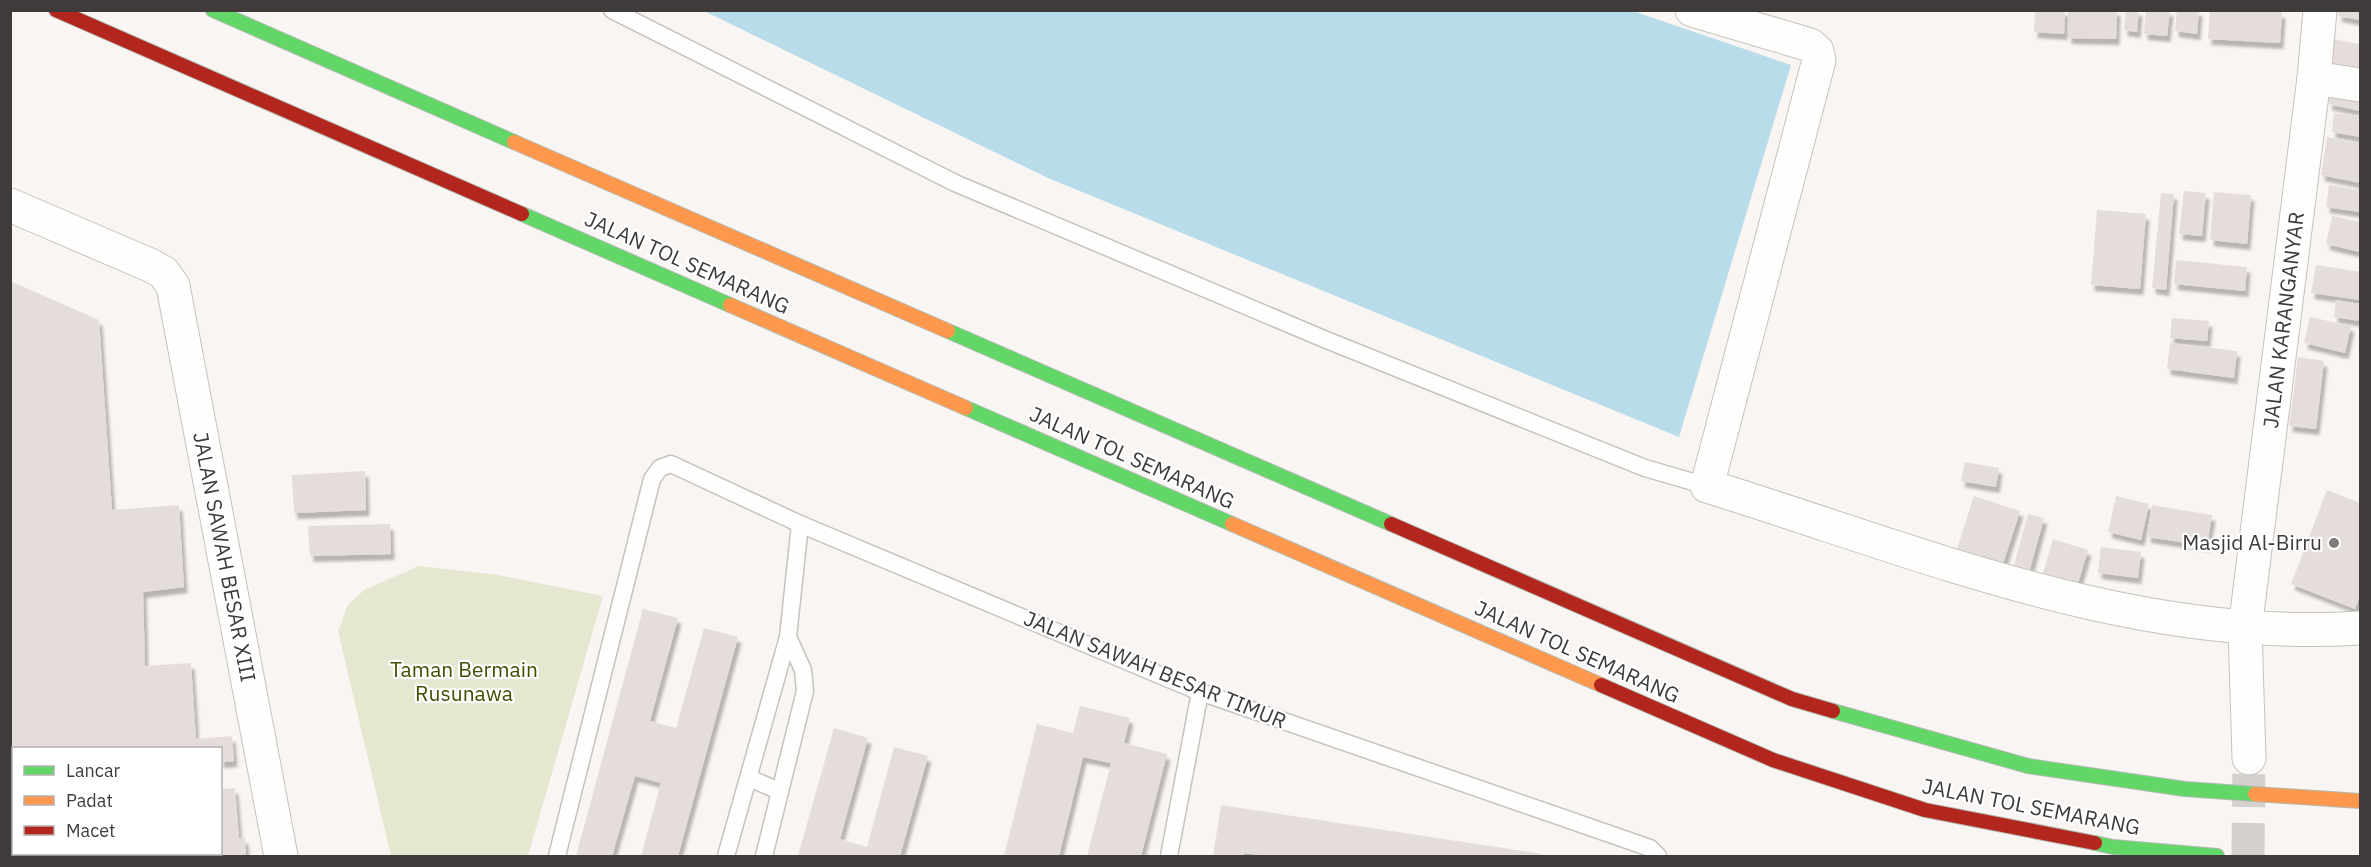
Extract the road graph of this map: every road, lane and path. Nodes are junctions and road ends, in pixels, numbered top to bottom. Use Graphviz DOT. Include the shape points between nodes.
graph roads {
  1 [pos="56,10"];
  2 [pos="213,10"];
  3 [pos="612,10"];
  4 [pos="1692,10"];
  5 [pos="2320,10"];
  6 [pos="2314,78"];
  7 [pos="2361,85"];
  8 [pos="10,205"];
  9 [pos="1707,486"];
  10 [pos="800,524"];
  11 [pos="2361,628"];
  12 [pos="788,637"];
  13 [pos="2245,638"];
  14 [pos="1200,692"];
  15 [pos="2248,758"];
  16 [pos="749,778"];
  17 [pos="779,791"];
  18 [pos="2361,801"];
  19 [pos="1654,852"];
  20 [pos="280,856"];
  21 [pos="557,856"];
  22 [pos="726,856"];
  23 [pos="764,856"];
  24 [pos="1169,856"];
  25 [pos="2217,856"];
  1 -- 25 [label="highway, JALAN TOL SEMARANG" via="1773,760 1925,810 2113,847"];
  2 -- 18 [label="highway, JALAN TOL SEMARANG" via="1792,699 2028,766 2185,789"];
  3 -- 9 [label="lane" via="955,183 1353,351 1645,468"];
  4 -- 9 [label="street" via="1810,45 1819,60"];
  5 -- 6 [label="street, JALAN KARANGANYAR"];
  6 -- 7 [label="street"];
  6 -- 13 [label="street, JALAN KARANGANYAR"];
  8 -- 20 [label="street, JALAN SAWAH BESAR XIII" via="152,266 173,285"];
  9 -- 13 [label="street" via="1994,579"];
  10 -- 12 [label="lane"];
  10 -- 14 [label="lane, JALAN SAWAH BESAR TIMUR"];
  10 -- 21 [label="lane, JALAN SAWAH BESAR TIMUR" via="671,464 660,468 652,479"];
  11 -- 13 [label="street"];
  12 -- 16 [label="lane"];
  12 -- 17 [label="lane" via="803,670 805,691"];
  13 -- 15 [label="street, JALAN KARANGANYAR"];
  14 -- 19 [label="lane, JALAN SAWAH BESAR TIMUR"];
  14 -- 24 [label="lane"];
  16 -- 17 [label="lane"];
  16 -- 22 [label="lane"];
  17 -- 23 [label="lane"];
}
